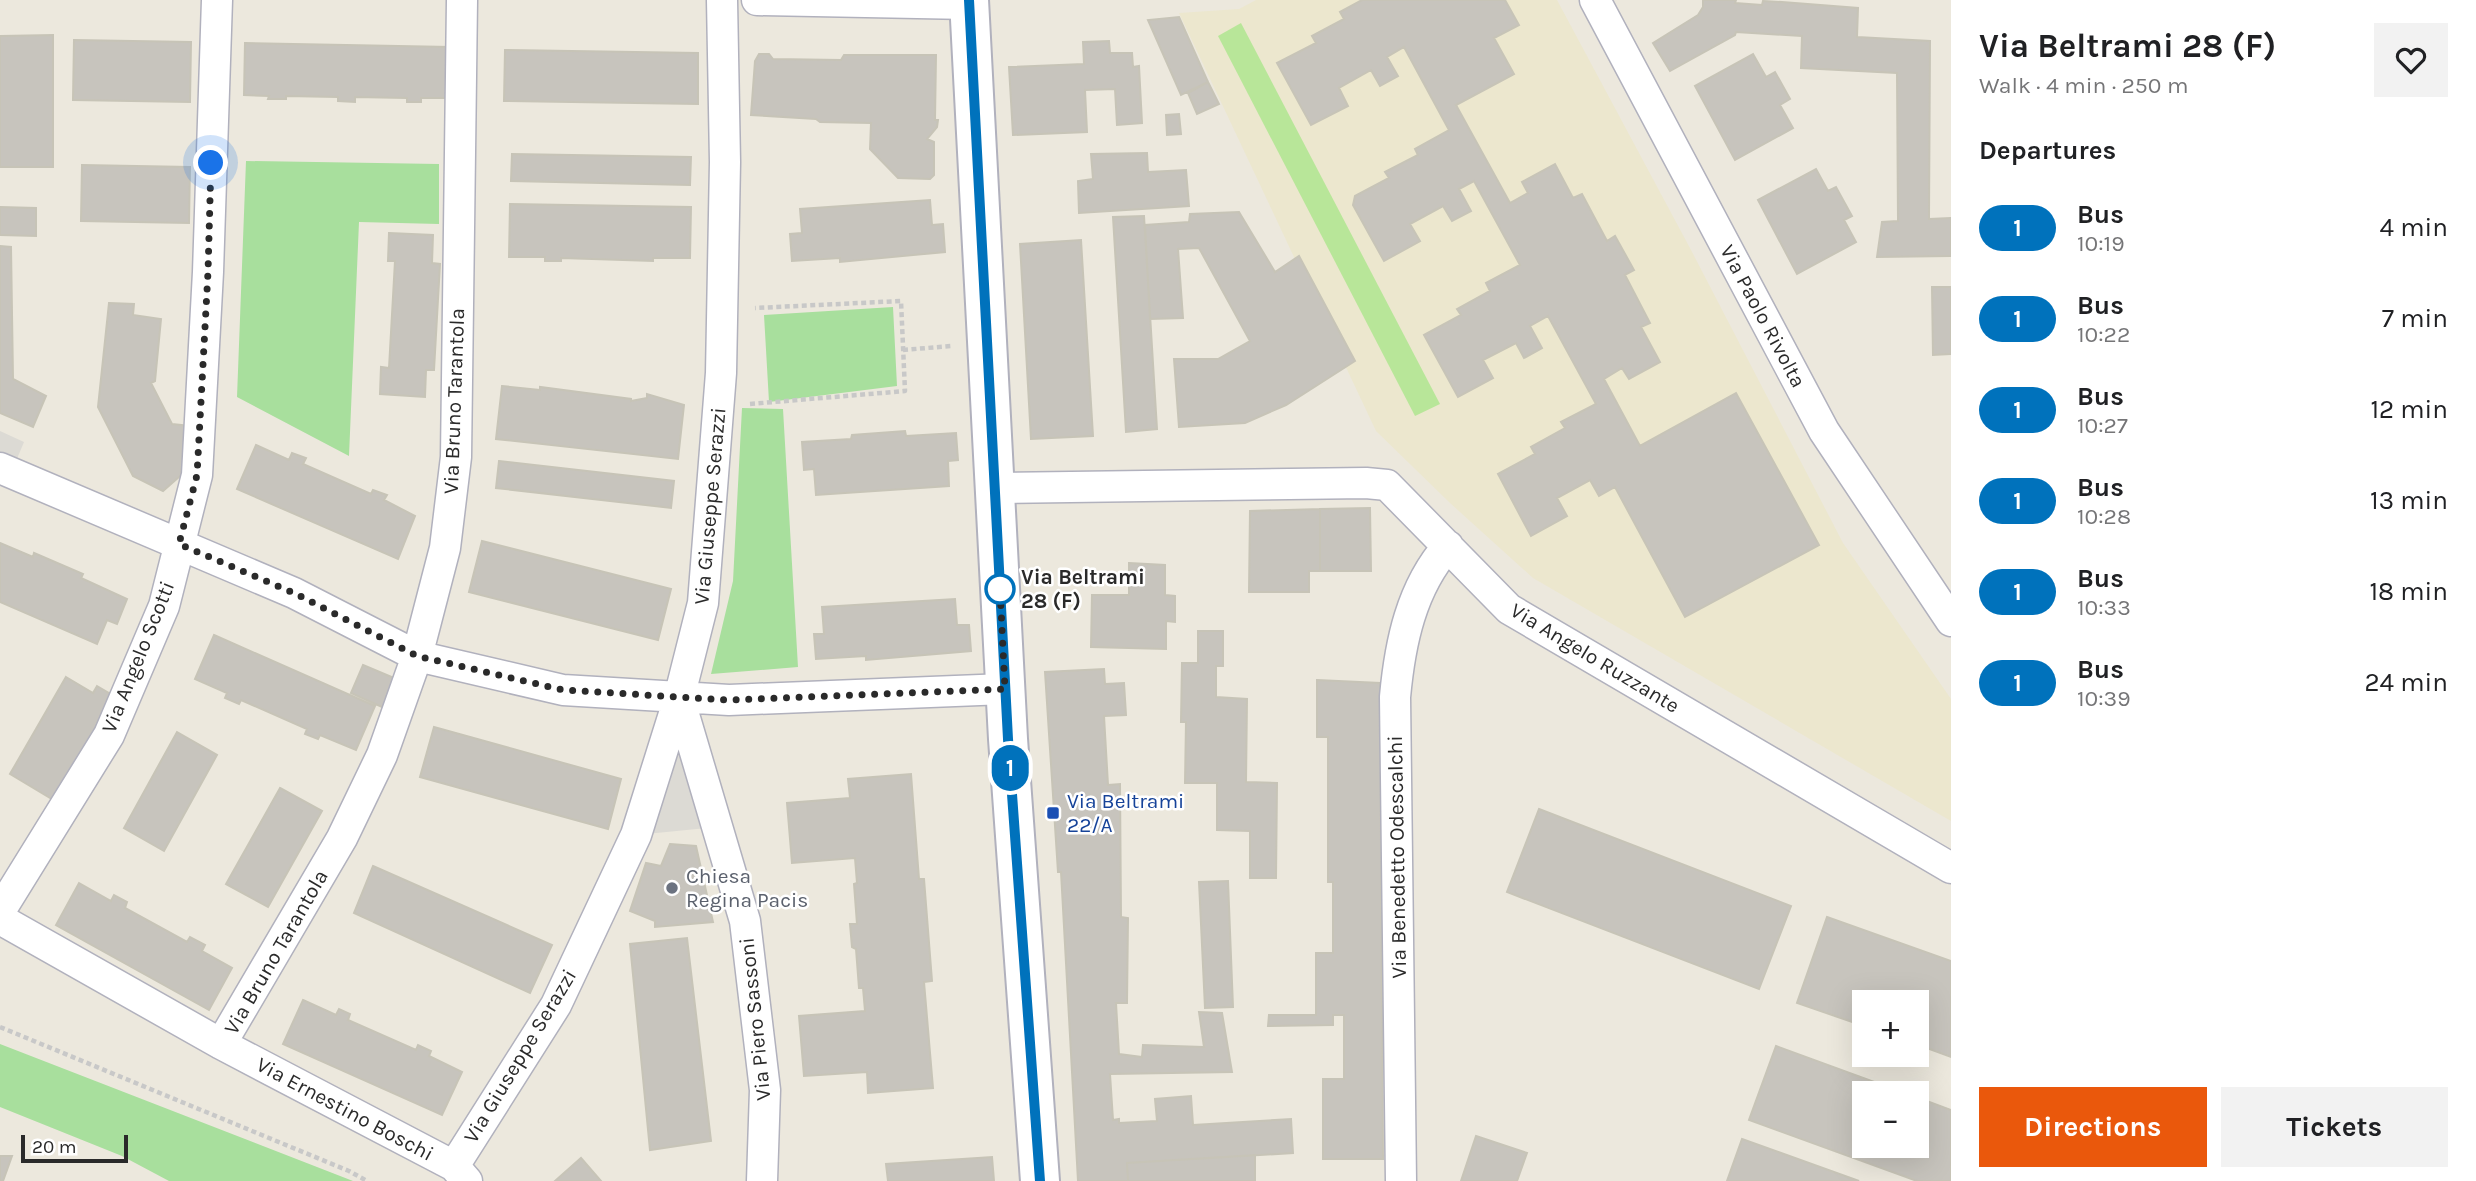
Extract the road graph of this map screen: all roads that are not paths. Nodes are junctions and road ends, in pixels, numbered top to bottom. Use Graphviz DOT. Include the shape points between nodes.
graph roads {
  1 [pos="217,0"];
  2 [pos="462,0"];
  3 [pos="722,0"];
  4 [pos="757,0"];
  5 [pos="1595,0"];
  6 [pos="969,2"];
  7 [pos="0,468"];
  8 [pos="994,488"];
  9 [pos="179,544"];
  10 [pos="1448,546"];
  11 [pos="1951,621"];
  12 [pos="417,656"];
  13 [pos="1005,689"];
  14 [pos="679,698"];
  15 [pos="1951,868"];
  16 [pos="0,911"];
  17 [pos="0,919"];
  18 [pos="221,1044"];
  19 [pos="461,1174"];
  20 [pos="762,1181"];
  21 [pos="1040,1181"];
  22 [pos="1401,1181"];
  1 -- 9 [label="street, Via Angelo Scotti" via="197,475"];
  2 -- 12 [label="street, Via Bruno Tarantola" via="456,457 445,548"];
  3 -- 14 [label="street, Via Giuseppe Serazzi" via="722,373 703,603"];
  4 -- 6 [label="street"];
  5 -- 11 [label="street, Via Paolo Rivolta" via="1824,431"];
  6 -- 8 [label="street"];
  7 -- 9 [label="street"];
  8 -- 10 [label="street, Via Angelo Ruzzante" via="1387,485"];
  8 -- 13 [label="street"];
  9 -- 12 [label="street" via="294,593"];
  9 -- 16 [label="street, Via Angelo Scotti" via="164,606 108,735"];
  10 -- 15 [label="street, Via Angelo Ruzzante" via="1509,609"];
  10 -- 22 [label="street, Via Benedetto Odescalchi" via="1434,562 1403,634 1395,697"];
  12 -- 14 [label="street" via="563,690"];
  12 -- 18 [label="street, Via Bruno Tarantola" via="382,755 342,838"];
  13 -- 14 [label="street"];
  13 -- 21 [label="street"];
  14 -- 19 [label="street, Via Giuseppe Serazzi" via="636,835 556,1004"];
  14 -- 20 [label="street, Via Piero Sassoni" via="745,921 765,1090"];
  17 -- 18 [label="street, Via Ernestino Boschi"];
  18 -- 19 [label="street, Via Ernestino Boschi"];
}
